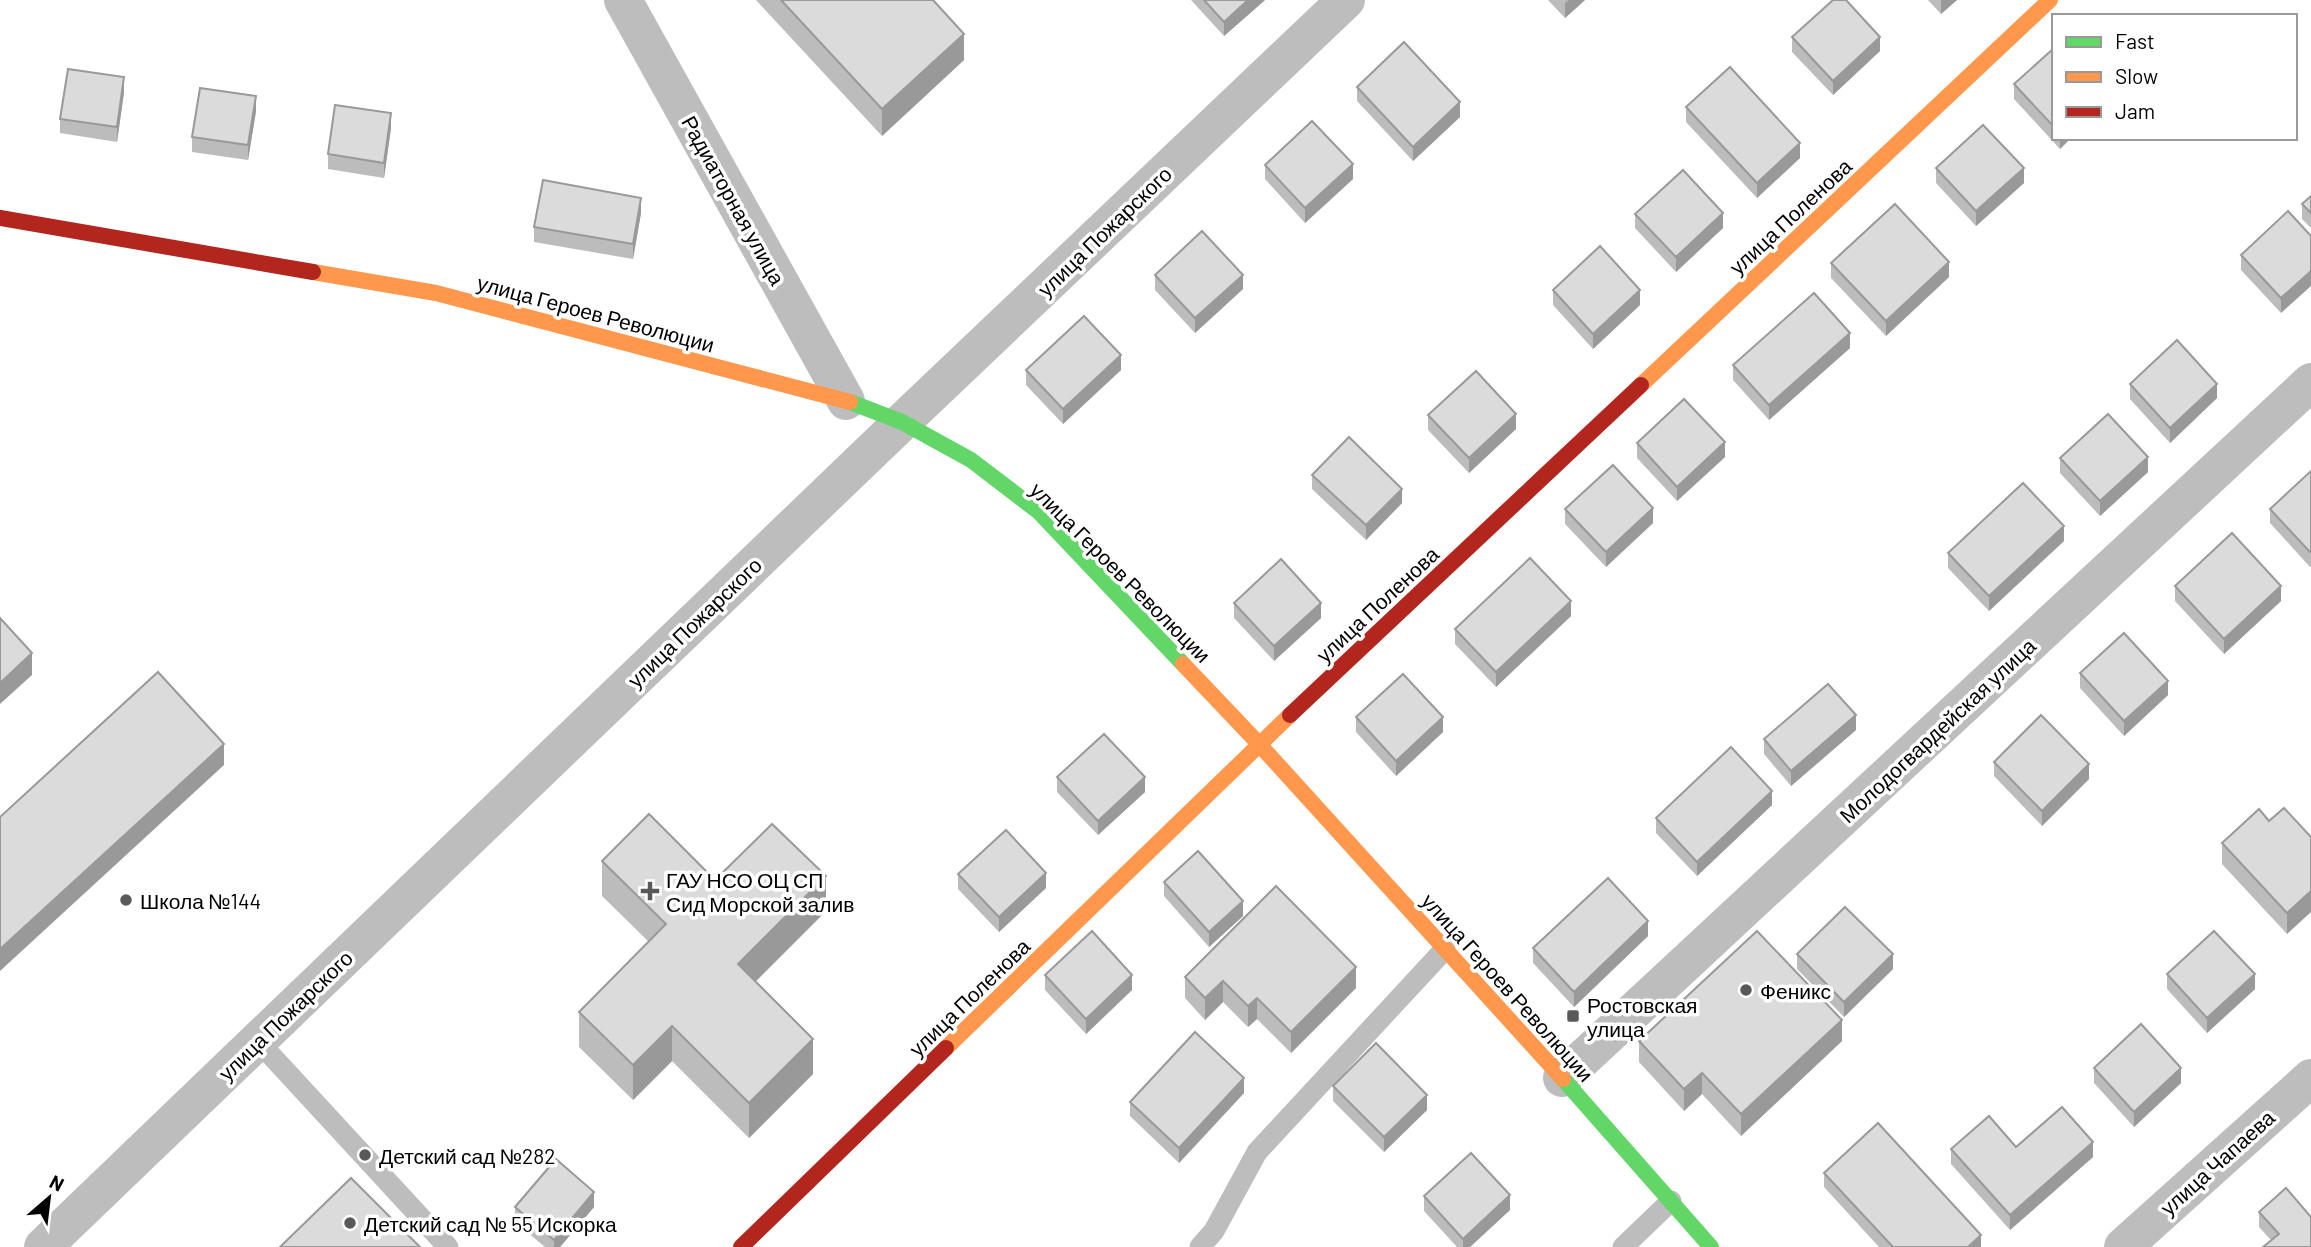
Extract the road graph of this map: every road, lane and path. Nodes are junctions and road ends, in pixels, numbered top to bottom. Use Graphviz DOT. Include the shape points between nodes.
graph roads {
  1 [pos="623,0"];
  2 [pos="1346,0"];
  3 [pos="2050,0"];
  4 [pos="0,218"];
  5 [pos="2311,382"];
  6 [pos="846,401"];
  7 [pos="902,422"];
  8 [pos="1259,744"];
  9 [pos="1445,949"];
  10 [pos="258,1041"];
  11 [pos="1562,1078"];
  12 [pos="2311,1078"];
  13 [pos="1671,1201"];
  14 [pos="43,1247"];
  15 [pos="448,1247"];
  16 [pos="741,1247"];
  17 [pos="1200,1247"];
  18 [pos="1623,1247"];
  19 [pos="1712,1247"];
  20 [pos="2123,1247"];
  1 -- 6 [label="street, Радиаторная улица"];
  2 -- 7 [label="street, улица Пожарского"];
  3 -- 8 [label="street, улица Поленова"];
  4 -- 6 [label="street, улица Героев Революции" via="436,292"];
  5 -- 11 [label="street, Молодогвардейская улица"];
  6 -- 7 [label="street, улица Героев Революции"];
  7 -- 8 [label="street, улица Героев Революции" via="971,460 1039,512"];
  7 -- 10 [label="street, улица Пожарского"];
  8 -- 9 [label="street, улица Героев Революции"];
  8 -- 16 [label="street, улица Поленова"];
  9 -- 11 [label="street, улица Героев Революции"];
  9 -- 17 [label="lane" via="1256,1152 1214,1231"];
  10 -- 14 [label="street, улица Пожарского"];
  10 -- 15 [label="lane"];
  11 -- 13 [label="street, улица Героев Революции"];
  12 -- 20 [label="street, улица Чапаева"];
  13 -- 18 [label="lane"];
  13 -- 19 [label="street, улица Героев Революции"];
}
